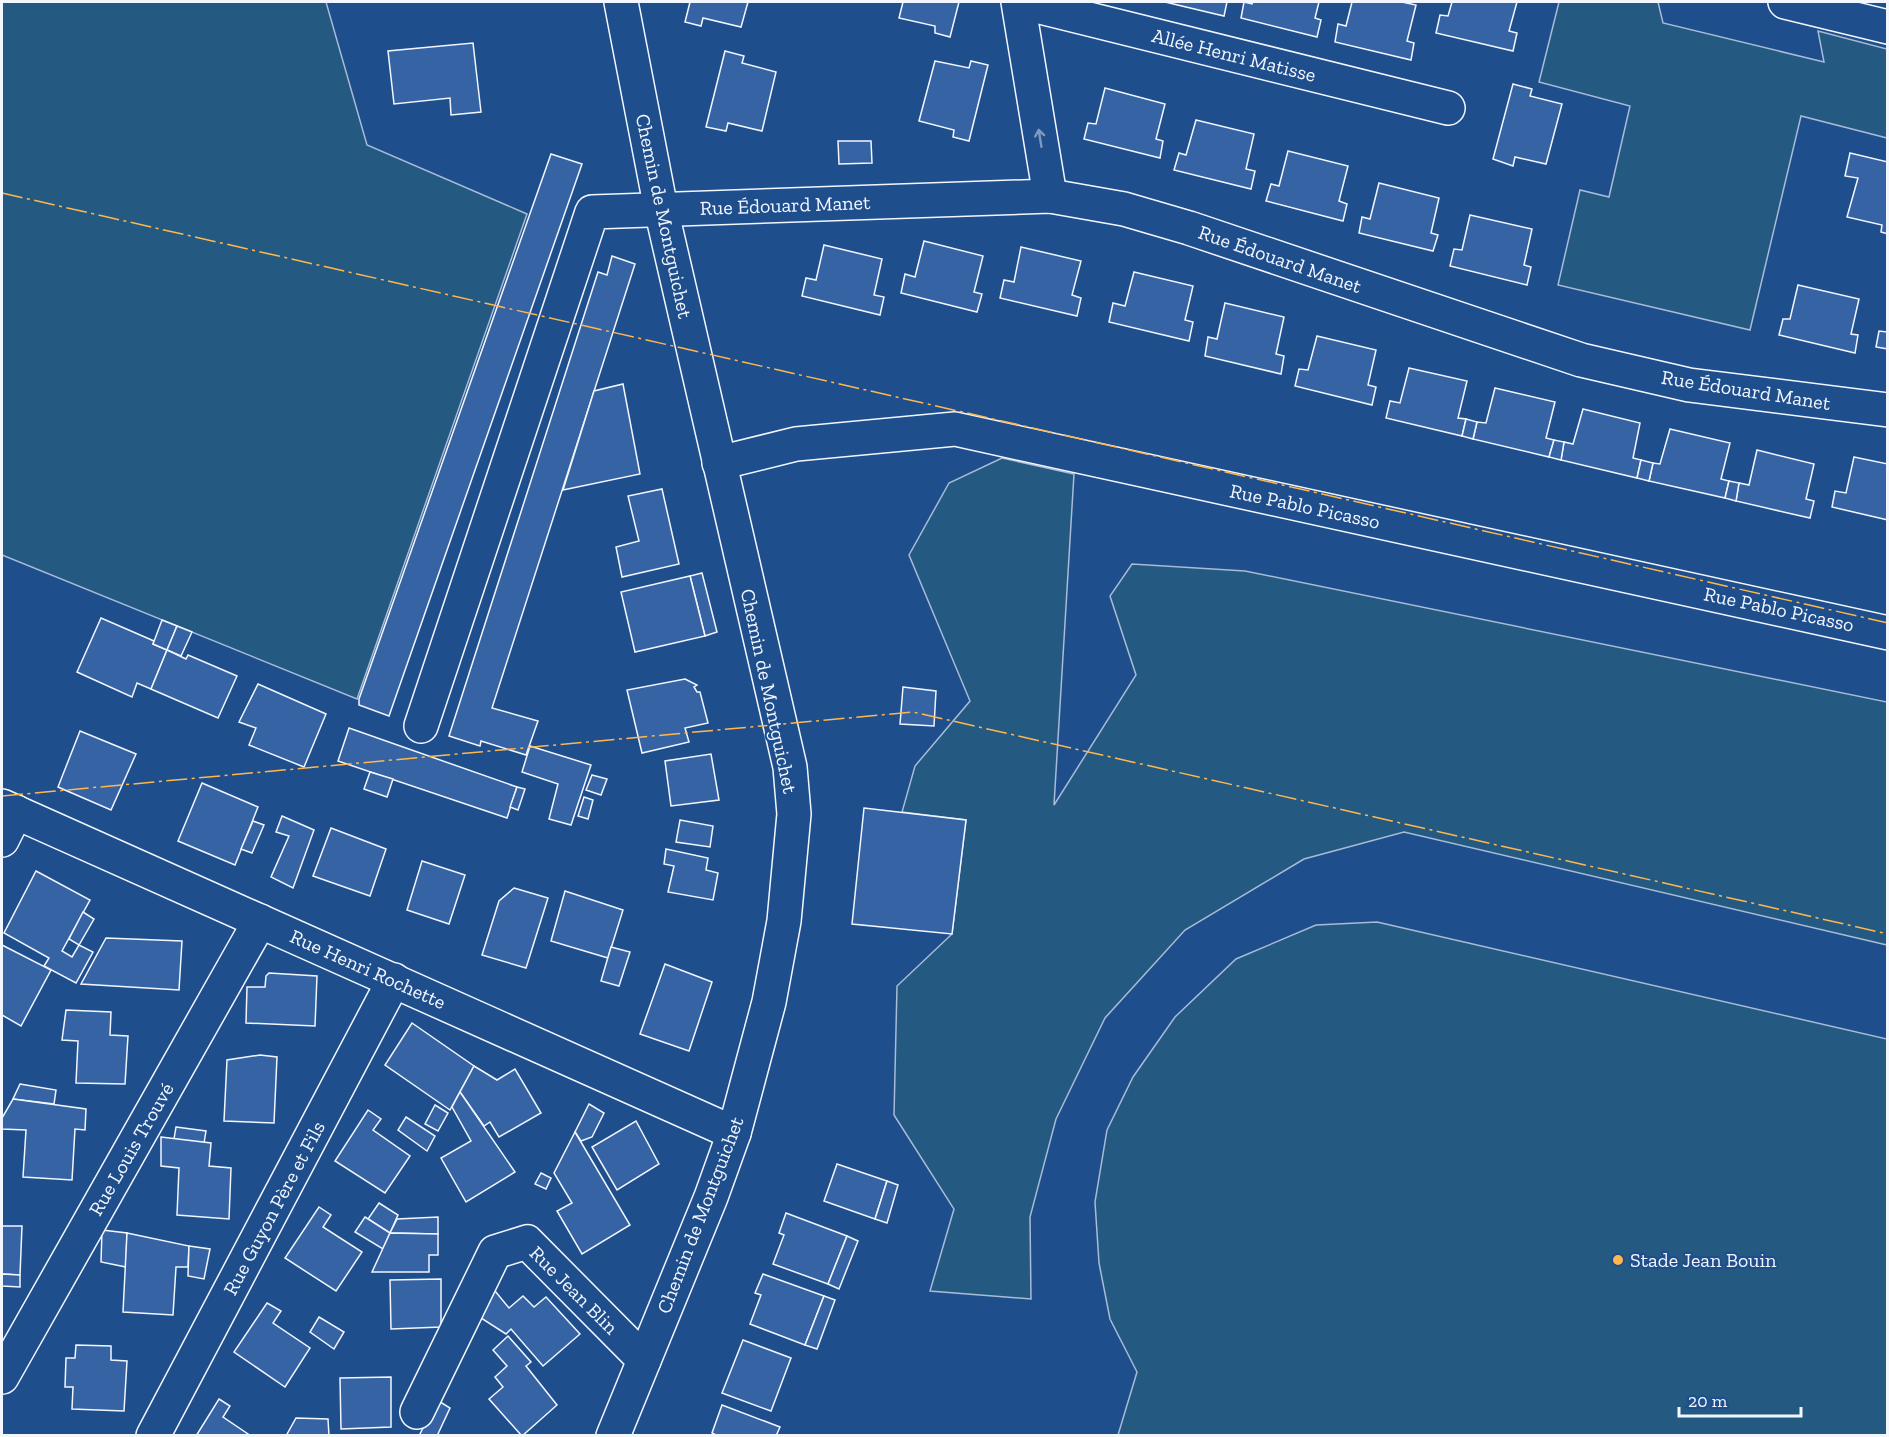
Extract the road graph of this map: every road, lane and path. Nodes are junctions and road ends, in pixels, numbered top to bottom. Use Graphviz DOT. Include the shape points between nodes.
graph roads {
  1 [pos="621,2"];
  2 [pos="1019,2"];
  3 [pos="1785,2"];
  4 [pos="1887,27"];
  5 [pos="1448,108"];
  6 [pos="1050,196"];
  7 [pos="661,209"];
  8 [pos="1887,411"];
  9 [pos="719,463"];
  10 [pos="1887,633"];
  11 [pos="421,726"];
  12 [pos="6,819"];
  13 [pos="260,921"];
  14 [pos="394,980"];
  15 [pos="734,1133"];
  16 [pos="644,1360"];
  17 [pos="2,1377"];
  18 [pos="417,1412"];
  19 [pos="153,1436"];
  20 [pos="613,1436"];
  1 -- 7 [label="street, Chemin de Montguichet"];
  2 -- 5 [label="street, Allée Henri Matisse"];
  6 -- 2 [label="street, one-way"];
  3 -- 4 [label="street"];
  6 -- 7 [label="street, Rue Édouard Manet"];
  6 -- 8 [label="street, Rue Édouard Manet" via="1124,209 1189,228 1581,360 1689,385"];
  7 -- 9 [label="street, Chemin de Montguichet"];
  7 -- 11 [label="street, Rue Édouard Manet" via="592,212"];
  9 -- 10 [label="street, Rue Pablo Picasso" via="796,444 955,429"];
  9 -- 15 [label="street, Chemin de Montguichet" via="790,767 794,814 784,921 769,1002"];
  12 -- 13 [label="street, Rue Henri Rochette"];
  13 -- 14 [label="street, Rue Henri Rochette"];
  13 -- 17 [label="street, Rue Louis Trouvé"];
  14 -- 15 [label="street, Rue Henri Rochette"];
  14 -- 19 [label="street, Rue Guyon Père et Fils"];
  15 -- 16 [label="street, Chemin de Montguichet"];
  16 -- 18 [label="street, Rue Jean Blin" via="527,1242 495,1252"];
  16 -- 20 [label="street, Chemin de Montguichet"];
}
